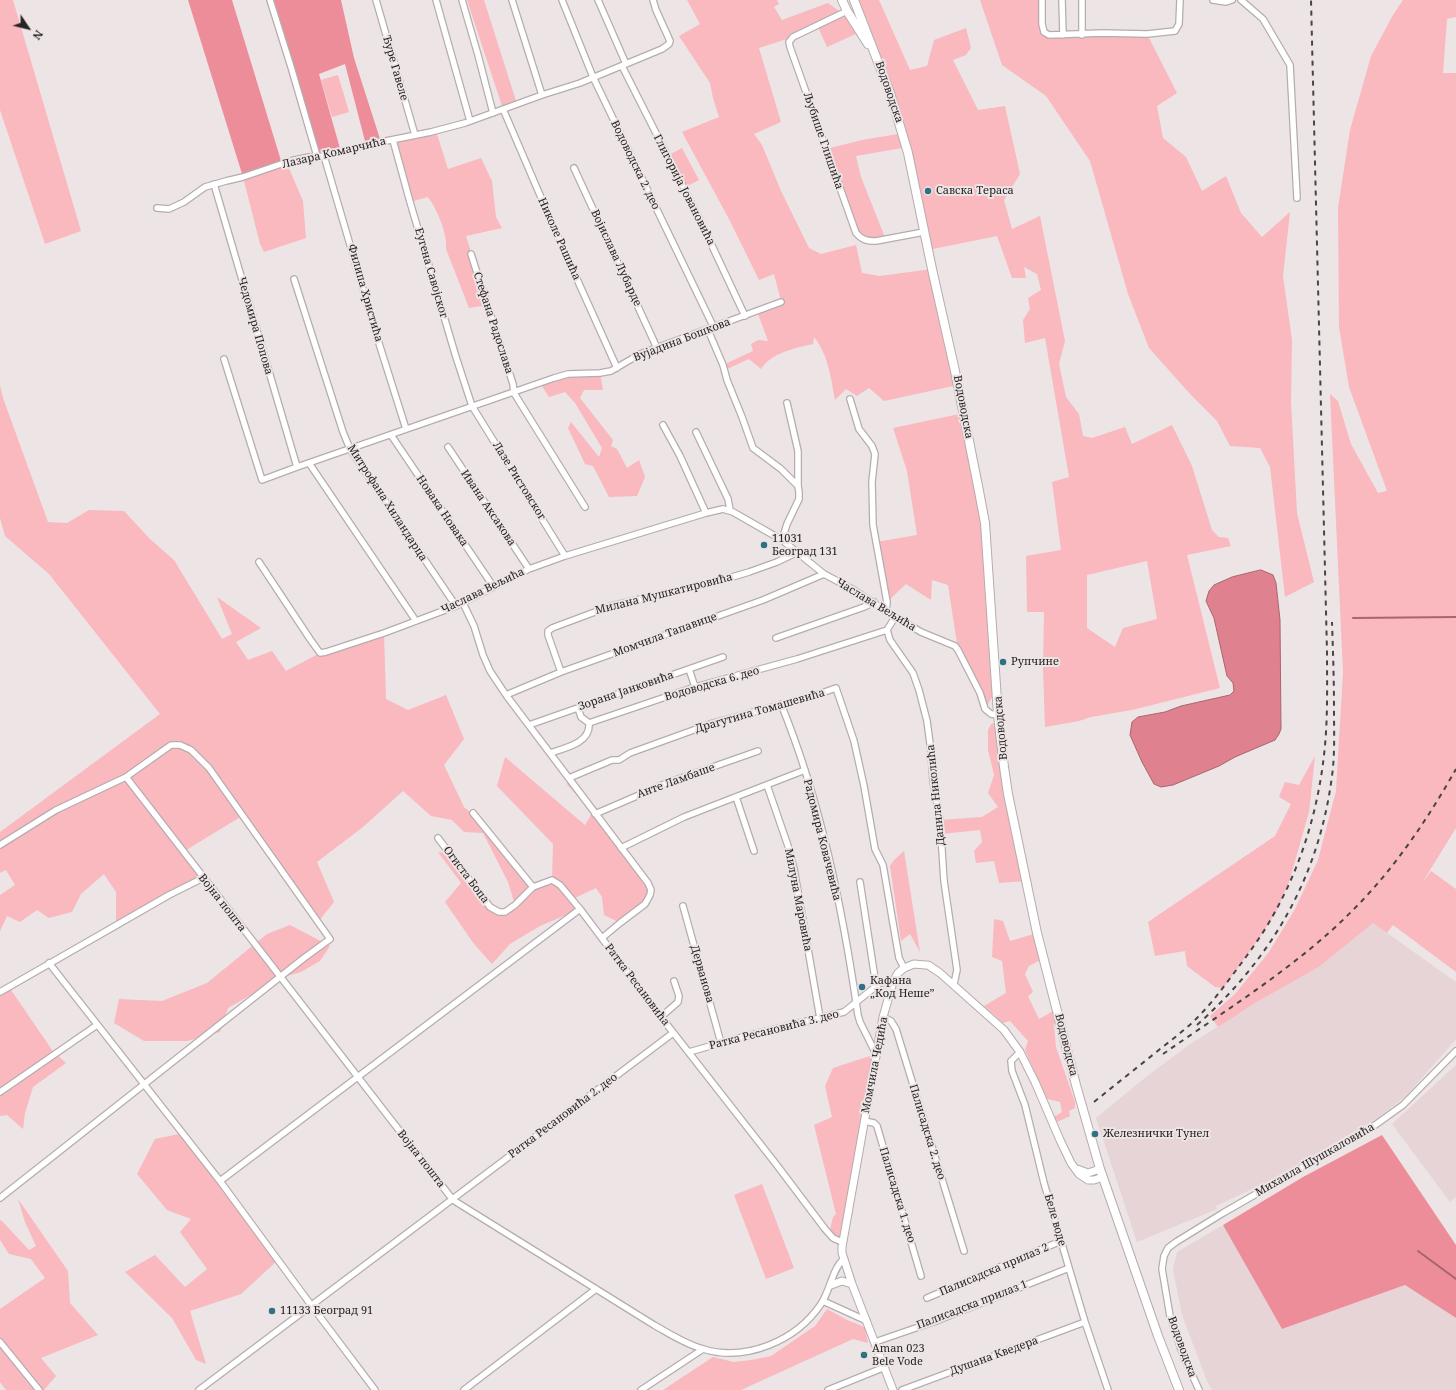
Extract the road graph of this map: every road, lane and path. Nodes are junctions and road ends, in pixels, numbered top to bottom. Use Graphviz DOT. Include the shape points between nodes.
graph roads {
  1 [pos="270,0"];
  2 [pos="376,0"];
  3 [pos="436,0"];
  4 [pos="462,0"];
  5 [pos="512,0"];
  6 [pos="562,0"];
  7 [pos="598,0"];
  8 [pos="653,0"];
  9 [pos="842,0"];
  10 [pos="854,0"];
  11 [pos="1042,0"];
  12 [pos="1062,0"];
  13 [pos="1082,0"];
  14 [pos="1180,0"];
  15 [pos="1213,0"];
  16 [pos="1232,0"];
  17 [pos="1241,0"];
  18 [pos="847,11"];
  19 [pos="1063,35"];
  20 [pos="1082,35"];
  21 [pos="876,55"];
  22 [pos="624,65"];
  23 [pos="593,77"];
  24 [pos="542,95"];
  25 [pos="504,110"];
  26 [pos="493,113"];
  27 [pos="470,121"];
  28 [pos="415,135"];
  29 [pos="393,140"];
  30 [pos="317,156"];
  31 [pos="324,156"];
  32 [pos="574,168"];
  33 [pos="214,184"];
  34 [pos="1297,198"];
  35 [pos="157,208"];
  36 [pos="924,232"];
  37 [pos="471,254"];
  38 [pos="294,280"];
  39 [pos="781,302"];
  40 [pos="745,316"];
  41 [pos="714,328"];
  42 [pos="708,330"];
  43 [pos="657,348"];
  44 [pos="224,359"];
  45 [pos="618,368"];
  46 [pos="514,393"];
  47 [pos="850,399"];
  48 [pos="787,403"];
  49 [pos="472,406"];
  50 [pos="663,425"];
  51 [pos="406,429"];
  52 [pos="696,432"];
  53 [pos="391,435"];
  54 [pos="448,447"];
  55 [pos="350,449"];
  56 [pos="310,462"];
  57 [pos="297,467"];
  58 [pos="798,486"];
  59 [pos="585,507"];
  60 [pos="730,510"];
  61 [pos="706,513"];
  62 [pos="782,540"];
  63 [pos="798,552"];
  64 [pos="566,556"];
  65 [pos="259,562"];
  66 [pos="529,569"];
  67 [pos="824,574"];
  68 [pos="493,586"];
  69 [pos="874,602"];
  70 [pos="463,603"];
  71 [pos="456,606"];
  72 [pos="886,612"];
  73 [pos="895,617"];
  74 [pos="416,621"];
  75 [pos="887,630"];
  76 [pos="776,638"];
  77 [pos="723,657"];
  78 [pos="689,669"];
  79 [pos="561,672"];
  80 [pos="695,687"];
  81 [pos="506,695"];
  82 [pos="781,704"];
  83 [pos="578,708"];
  84 [pos="998,715"];
  85 [pos="589,723"];
  86 [pos="529,725"];
  87 [pos="758,751"];
  88 [pos="550,753"];
  89 [pos="804,770"];
  90 [pos="126,777"];
  91 [pos="569,778"];
  92 [pos="767,785"];
  93 [pos="736,797"];
  94 [pos="473,813"];
  95 [pos="595,814"];
  96 [pos="438,838"];
  97 [pos="0,845"];
  98 [pos="621,848"];
  99 [pos="754,851"];
  100 [pos="203,878"];
  101 [pos="860,882"];
  102 [pos="533,887"];
  103 [pos="682,906"];
  104 [pos="580,908"];
  105 [pos="602,938"];
  106 [pos="49,963"];
  107 [pos="904,968"];
  108 [pos="280,978"];
  109 [pos="674,981"];
  110 [pos="893,982"];
  111 [pos="954,984"];
  112 [pos="876,985"];
  113 [pos="0,992"];
  114 [pos="856,1003"];
  115 [pos="661,1017"];
  116 [pos="883,1017"];
  117 [pos="820,1018"];
  118 [pos="97,1025"];
  119 [pos="673,1033"];
  120 [pos="721,1043"];
  121 [pos="1456,1051"];
  122 [pos="689,1052"];
  123 [pos="1020,1052"];
  124 [pos="876,1054"];
  125 [pos="357,1077"];
  126 [pos="144,1085"];
  127 [pos="0,1092"];
  128 [pos="864,1121"];
  129 [pos="1102,1173"];
  130 [pos="220,1181"];
  131 [pos="0,1198"];
  132 [pos="453,1200"];
  133 [pos="1061,1241"];
  134 [pos="842,1242"];
  135 [pos="964,1251"];
  136 [pos="1164,1256"];
  137 [pos="844,1259"];
  138 [pos="1069,1268"];
  139 [pos="921,1276"];
  140 [pos="852,1284"];
  141 [pos="831,1285"];
  142 [pos="596,1289"];
  143 [pos="927,1298"];
  144 [pos="823,1301"];
  145 [pos="311,1305"];
  146 [pos="867,1321"];
  147 [pos="1085,1322"];
  148 [pos="0,1342"];
  149 [pos="875,1342"];
  150 [pos="703,1349"];
  151 [pos="885,1367"];
  152 [pos="40,1390"];
  153 [pos="199,1390"];
  154 [pos="375,1390"];
  155 [pos="464,1390"];
  156 [pos="641,1390"];
  157 [pos="828,1390"];
  158 [pos="893,1390"];
  159 [pos="902,1390"];
  160 [pos="1108,1390"];
  161 [pos="1179,1390"];
  162 [pos="1199,1390"];
  1 -- 30 [label="street"];
  2 -- 28 [label="street, Ђуре Гавеле"];
  3 -- 27 [label="street"];
  4 -- 26 [label="street"];
  5 -- 24 [label="street"];
  6 -- 23 [label="street, Водоводска 2. део"];
  7 -- 22 [label="street, Глигорија Јовановића"];
  8 -- 22 [label="street, Лазара Комарчића" via="669,44"];
  9 -- 18 [label="main road, Водоводска"];
  10 -- 21 [label="main road, Водоводска"];
  11 -- 19 [label="street" via="1044,32 1049,35"];
  12 -- 19 [label="street"];
  13 -- 20 [label="street"];
  14 -- 20 [label="street" via="1179,24 1175,31"];
  15 -- 16 [label="street"];
  17 -- 34 [label="street" via="1263,19 1290,65"];
  18 -- 21 [label="main road, Водоводска"];
  18 -- 36 [label="street, Љубише Глишића" via="793,37 789,42 832,168 860,239 876,241"];
  19 -- 20 [label="street"];
  21 -- 36 [label="main road, Водоводска" via="903,133"];
  22 -- 23 [label="street, Лазара Комарчића"];
  22 -- 40 [label="street, Глигорија Јовановића"];
  23 -- 24 [label="street, Лазара Комарчића"];
  23 -- 41 [label="street, Водоводска 2. део"];
  24 -- 25 [label="street, Лазара Комарчића"];
  25 -- 26 [label="street, Лазара Комарчића"];
  25 -- 45 [label="street, Николе Рашића"];
  26 -- 27 [label="street, Лазара Комарчића"];
  27 -- 28 [label="street, Лазара Комарчића"];
  28 -- 29 [label="street, Лазара Комарчића"];
  29 -- 31 [label="street, Лазара Комарчића"];
  29 -- 49 [label="street, Еугена Савојског"];
  30 -- 31 [label="street, Лазара Комарчића"];
  30 -- 33 [label="street, Лазара Комарчића" via="290,161"];
  31 -- 51 [label="street, Филипа Христића"];
  32 -- 43 [label="street, Војислава Лубарде"];
  33 -- 35 [label="street, Лазара Комарчића" via="169,209"];
  33 -- 57 [label="street, Чедомира Попова"];
  36 -- 84 [label="main road, Водоводска" via="985,523"];
  37 -- 46 [label="street, Стефана Радослава"];
  38 -- 55 [label="street, Митрофана Хиландарца"];
  39 -- 40 [label="street, Вујадина Бошкова"];
  40 -- 41 [label="street, Вујадина Бошкова"];
  41 -- 42 [label="street, Вујадина Бошкова"];
  42 -- 43 [label="street, Вујадина Бошкова"];
  42 -- 58 [label="street" via="753,448 781,469"];
  43 -- 45 [label="street, Вујадина Бошкова" via="640,354"];
  44 -- 57 [label="street, Вујадина Бошкова" via="262,480"];
  45 -- 46 [label="street, Вујадина Бошкова" via="600,373 568,374"];
  46 -- 49 [label="street, Вујадина Бошкова"];
  46 -- 59 [label="street"];
  47 -- 72 [label="street" via="859,429 875,454 872,482 873,525 887,602"];
  48 -- 58 [label="street" via="798,451"];
  49 -- 51 [label="street, Вујадина Бошкова"];
  49 -- 64 [label="street, Лазе Ристовског"];
  50 -- 61 [label="street"];
  51 -- 53 [label="street, Вујадина Бошкова"];
  52 -- 60 [label="street" via="728,499"];
  53 -- 55 [label="street, Вујадина Бошкова"];
  53 -- 68 [label="street, Новака Новака"];
  54 -- 66 [label="street, Ивана Аксакова"];
  55 -- 56 [label="street, Вујадина Бошкова"];
  55 -- 71 [label="street, Митрофана Хиландарца"];
  56 -- 57 [label="street, Вујадина Бошкова"];
  56 -- 74 [label="street"];
  58 -- 62 [label="street" via="799,498"];
  60 -- 61 [label="street, Часлава Вељића"];
  60 -- 62 [label="street, Часлава Вељића"];
  61 -- 64 [label="street, Часлава Вељића"];
  62 -- 63 [label="street, Часлава Вељића"];
  63 -- 67 [label="street, Часлава Вељића"];
  63 -- 79 [label="street, Милана Мушкатировића" via="749,572 611,606 552,628 548,635"];
  64 -- 66 [label="street, Часлава Вељића"];
  65 -- 74 [label="street, Часлава Вељића" via="320,653"];
  66 -- 68 [label="street, Часлава Вељића"];
  67 -- 69 [label="street, Часлава Вељића"];
  67 -- 79 [label="street, Момчила Тапавице" via="763,600"];
  68 -- 70 [label="street, Часлава Вељића"];
  69 -- 72 [label="street, Часлава Вељића"];
  69 -- 76 [label="street"];
  70 -- 71 [label="street, Часлава Вељића"];
  70 -- 81 [label="street, Ратка Ресановића" via="490,671"];
  71 -- 74 [label="street, Часлава Вељића"];
  72 -- 73 [label="street, Часлава Вељића"];
  73 -- 75 [label="street"];
  73 -- 84 [label="street, Часлава Вељића" via="954,646 980,693 985,708 991,714"];
  75 -- 80 [label="street, Водоводска 6. део" via="797,659"];
  75 -- 111 [label="street, Данила Николића" via="890,640 913,673 927,721 957,970"];
  77 -- 78 [label="street, Зорана Јанковића"];
  78 -- 80 [label="street"];
  78 -- 83 [label="street, Зорана Јанковића"];
  79 -- 81 [label="street, Момчила Тапавице"];
  80 -- 85 [label="street, Водоводска 6. део"];
  81 -- 86 [label="street, Ратка Ресановића"];
  82 -- 89 [label="street, Радомира Ковачевића"];
  82 -- 91 [label="street, Драгутина Томашевића" via="713,723"];
  82 -- 107 [label="street, Драгутина Томашевића" via="836,688 854,741 873,843 883,865 899,958"];
  83 -- 85 [label="street" via="581,717"];
  83 -- 86 [label="street, Зорана Јанковића"];
  84 -- 129 [label="main road, Водоводска" via="1008,794 1037,933 1076,1085"];
  85 -- 88 [label="street" via="588,732 580,741"];
  86 -- 88 [label="street, Ратка Ресановића"];
  87 -- 95 [label="street, Анте Ламбаше" via="667,783"];
  88 -- 91 [label="street, Ратка Ресановића"];
  89 -- 92 [label="street"];
  89 -- 114 [label="street, Радомира Ковачевића" via="834,877"];
  90 -- 97 [label="street" via="56,810"];
  90 -- 100 [label="street, Војна пошта"];
  90 -- 108 [label="street" via="171,745 180,745 191,750 209,768 330,939"];
  91 -- 95 [label="street, Ратка Ресановића"];
  92 -- 93 [label="street"];
  92 -- 117 [label="street, Милуна Маровића" via="794,869"];
  93 -- 98 [label="street" via="671,823"];
  93 -- 99 [label="street"];
  94 -- 102 [label="street"];
  95 -- 98 [label="street, Ратка Ресановића"];
  96 -- 102 [label="street, Огиста Бопа" via="490,908 505,912"];
  98 -- 105 [label="street, Ратка Ресановића" via="648,882 650,895 645,904"];
  100 -- 106 [label="street"];
  100 -- 108 [label="street, Војна пошта"];
  101 -- 112 [label="street"];
  102 -- 104 [label="street, Огиста Бопа" via="552,880 560,885"];
  103 -- 120 [label="street, Дерванова"];
  104 -- 105 [label="street, Огиста Бопа"];
  104 -- 125 [label="street"];
  105 -- 115 [label="street, Ратка Ресановића"];
  106 -- 113 [label="street"];
  106 -- 118 [label="street"];
  107 -- 110 [label="street, Момчила Чедића"];
  107 -- 111 [label="street" via="914,964 928,966"];
  108 -- 125 [label="street, Војна пошта"];
  108 -- 126 [label="street"];
  109 -- 115 [label="street" via="679,996 678,1002"];
  110 -- 112 [label="street" via="884,981"];
  110 -- 116 [label="street, Момчила Чедића"];
  111 -- 123 [label="street" via="1004,1030"];
  112 -- 114 [label="street, Ратка Ресановића 3. део"];
  114 -- 117 [label="street, Ратка Ресановића 3. део" via="844,1012"];
  114 -- 124 [label="street" via="860,1022"];
  115 -- 119 [label="street, Ратка Ресановића"];
  116 -- 124 [label="street, Момчила Чедића"];
  116 -- 135 [label="street, Палисадска 2. део" via="891,1021 896,1029"];
  117 -- 120 [label="street, Ратка Ресановића 3. део"];
  118 -- 126 [label="street"];
  118 -- 127 [label="street"];
  119 -- 122 [label="street, Ратка Ресановића"];
  119 -- 132 [label="street, Ратка Ресановића 2. део"];
  120 -- 122 [label="street, Ратка Ресановића 3. део"];
  121 -- 136 [label="street, Михаила Шушкаловића" via="1403,1105 1382,1121 1216,1217 1168,1248"];
  122 -- 134 [label="street, Ратка Ресановића" via="825,1229 833,1238"];
  123 -- 129 [label="street" via="1075,1169 1088,1180 1096,1179"];
  123 -- 133 [label="street, Беле воде" via="1011,1060 1011,1067 1025,1105"];
  124 -- 128 [label="street, Момчила Чедића"];
  125 -- 130 [label="street"];
  125 -- 132 [label="street, Војна пошта"];
  126 -- 130 [label="street"];
  126 -- 131 [label="street"];
  128 -- 134 [label="street, Момчила Чедића"];
  128 -- 139 [label="street, Палисадска 1. део" via="877,1126"];
  129 -- 161 [label="main road, Водоводска"];
  130 -- 145 [label="street"];
  132 -- 142 [label="street, Војна пошта"];
  132 -- 145 [label="street, Ратка Ресановића 2. део"];
  133 -- 138 [label="street, Беле воде"];
  133 -- 143 [label="street, Палисадска прилаз 2"];
  134 -- 137 [label="street, Момчила Чедића"];
  136 -- 162 [label="street, Водоводска" via="1162,1269 1170,1316 1183,1355"];
  137 -- 140 [label="street, Момчила Чедића"];
  137 -- 141 [label="street, Војна пошта" via="838,1264"];
  138 -- 147 [label="street, Беле воде"];
  138 -- 149 [label="street, Палисадска прилаз 1" via="936,1321"];
  140 -- 141 [label="street" via="842,1281"];
  140 -- 146 [label="street, Момчила Чедића"];
  141 -- 144 [label="street, Војна пошта"];
  142 -- 150 [label="street, Војна пошта" via="680,1340"];
  142 -- 155 [label="street"];
  144 -- 146 [label="street"];
  144 -- 150 [label="street, Војна пошта" via="806,1322 777,1342 759,1349 738,1352 724,1353"];
  145 -- 153 [label="street, Ратка Ресановића 2. део"];
  145 -- 154 [label="street"];
  146 -- 149 [label="street, Момчила Чедића"];
  147 -- 159 [label="street, Душана Кведера"];
  147 -- 160 [label="street, Беле воде"];
  148 -- 152 [label="street"];
  149 -- 151 [label="street, Момчила Чедића"];
  150 -- 156 [label="street"];
  151 -- 157 [label="street"];
  151 -- 158 [label="street, Момчила Чедића"];
}
